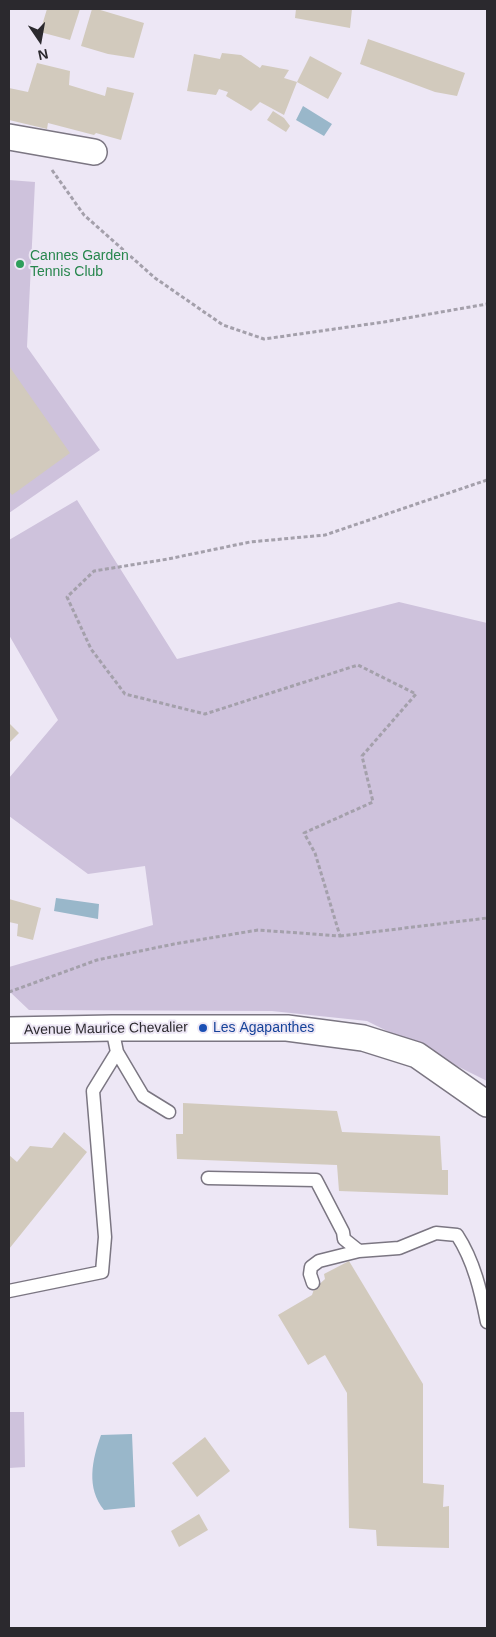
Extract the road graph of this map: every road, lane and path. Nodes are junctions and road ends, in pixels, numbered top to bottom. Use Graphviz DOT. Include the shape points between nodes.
graph roads {
  1 [pos="9,137"];
  2 [pos="94,152"];
  3 [pos="51,169"];
  4 [pos="487,304"];
  5 [pos="487,480"];
  6 [pos="487,918"];
  7 [pos="340,936"];
  8 [pos="9,992"];
  9 [pos="112,1028"];
  10 [pos="9,1030"];
  11 [pos="117,1052"];
  12 [pos="486,1104"];
  13 [pos="169,1112"];
  14 [pos="208,1178"];
  15 [pos="359,1251"];
  16 [pos="313,1283"];
  17 [pos="9,1291"];
  18 [pos="487,1322"];
  1 -- 2 [label="street"];
  3 -- 4 [label="path" via="84,215 154,278 223,325 264,339"];
  5 -- 7 [label="path" via="325,535 250,542 94,571 67,597 91,649 125,694 205,714 358,665 416,694 362,756 373,802 304,833 316,853"];
  6 -- 7 [label="path"];
  7 -- 8 [label="path" via="258,930 174,944 97,960"];
  9 -- 10 [label="street, Avenue Maurice Chevalier"];
  9 -- 11 [label="lane"];
  9 -- 12 [label="street, Avenue Maurice Chevalier" via="287,1028 363,1038 418,1056"];
  11 -- 13 [label="lane" via="144,1096"];
  11 -- 17 [label="lane" via="92,1091 105,1237 102,1272"];
  14 -- 15 [label="lane" via="316,1180 344,1239"];
  15 -- 16 [label="lane" via="319,1261 310,1274"];
  15 -- 18 [label="lane" via="399,1248 436,1233 457,1235 468,1251"];
}
